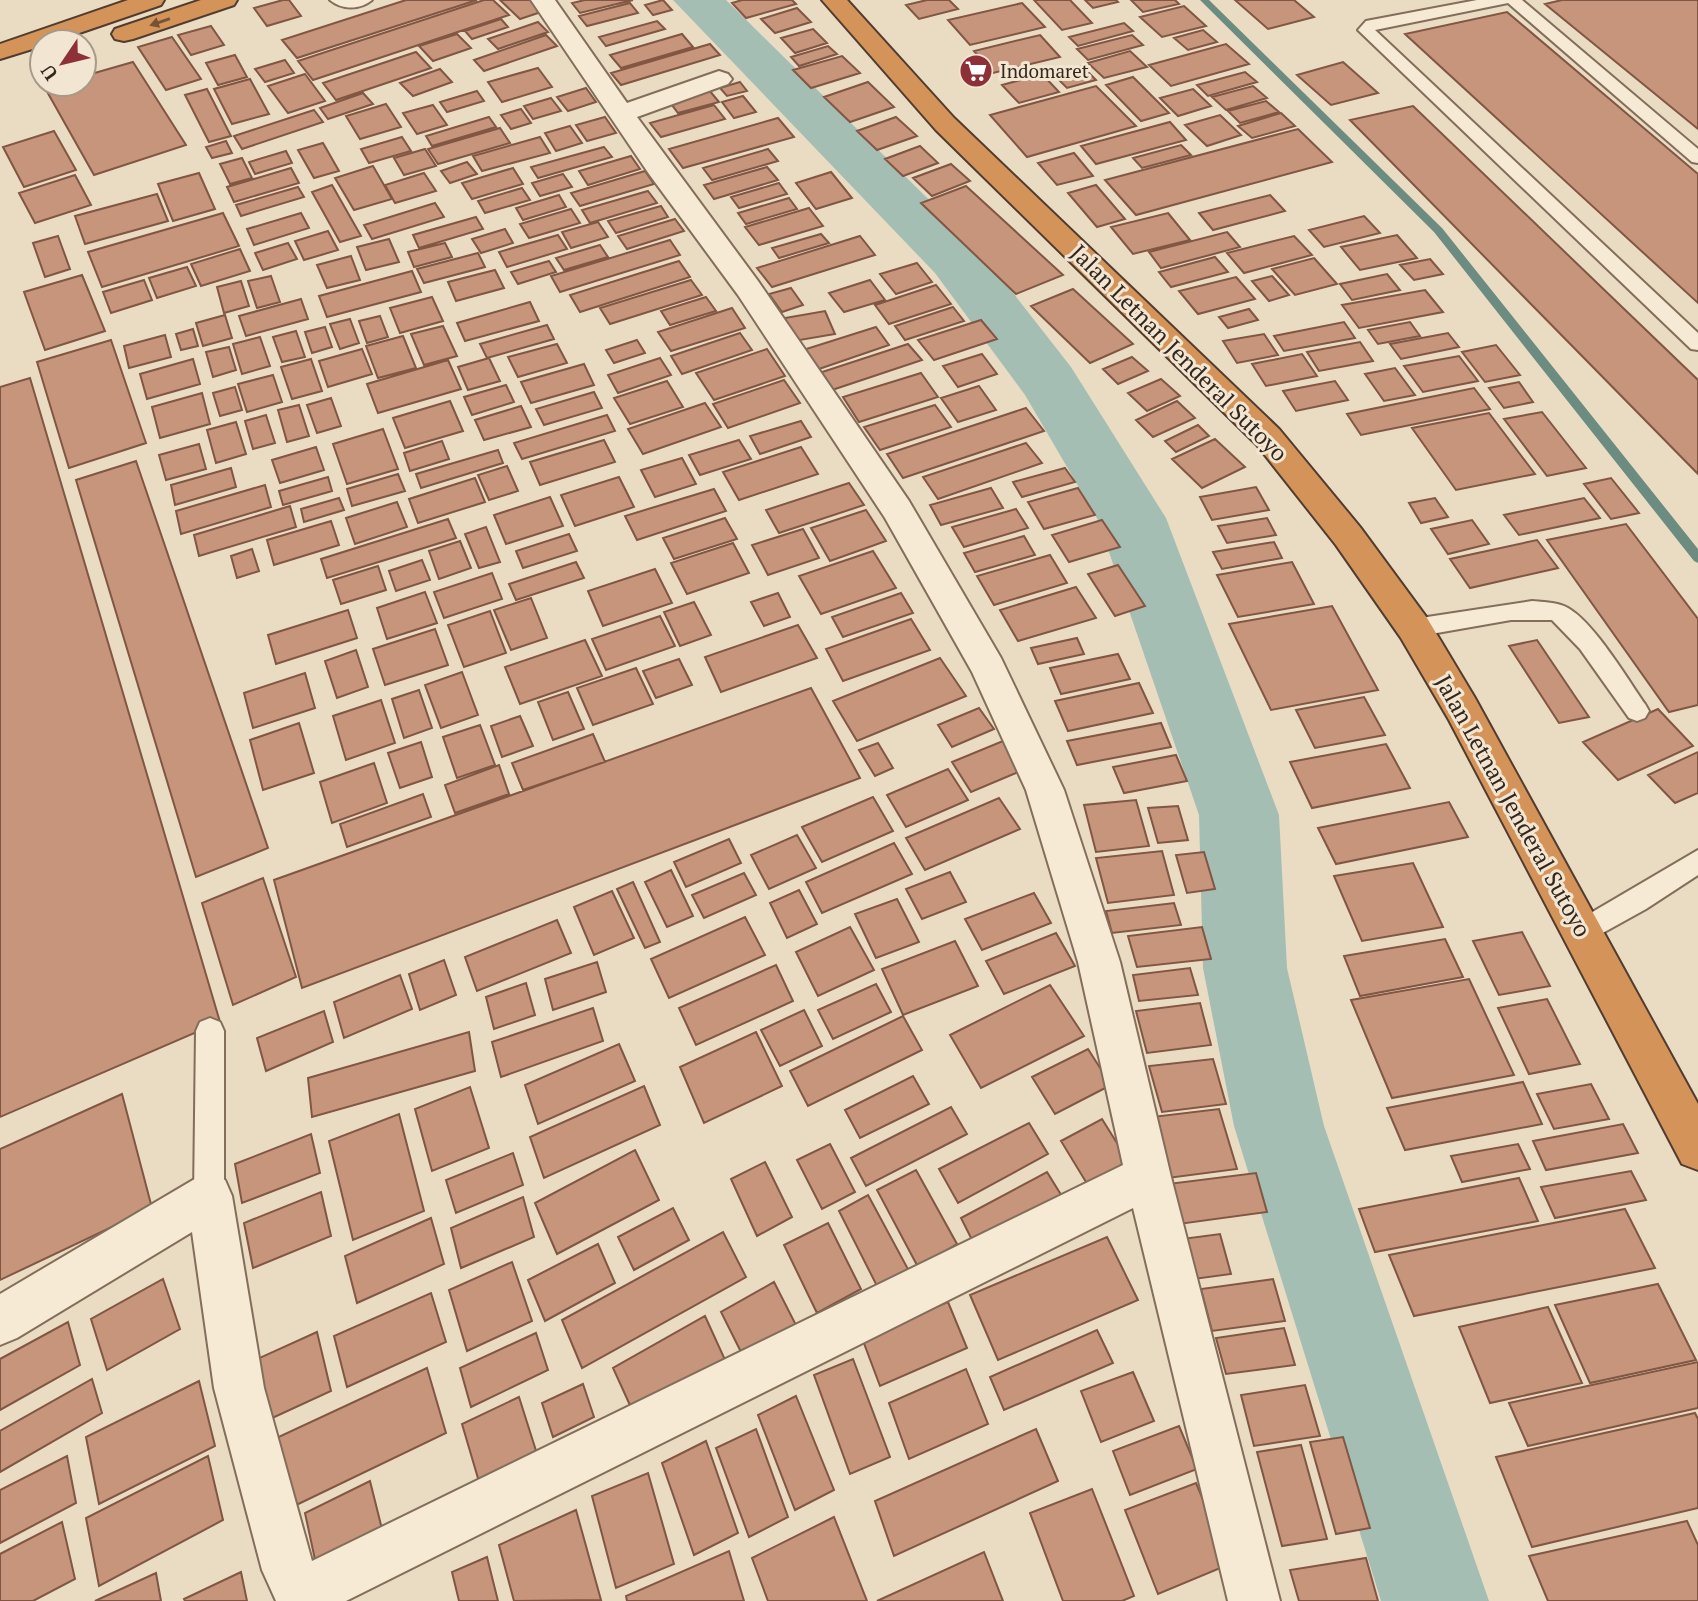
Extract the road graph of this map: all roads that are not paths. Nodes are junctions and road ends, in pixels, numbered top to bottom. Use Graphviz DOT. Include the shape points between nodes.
graph roads {
  1 [pos="152,0"];
  2 [pos="225,0"];
  3 [pos="338,0"];
  4 [pos="364,0"];
  5 [pos="542,0"];
  6 [pos="834,0"];
  7 [pos="1502,0"];
  8 [pos="1513,0"];
  9 [pos="98,43"];
  10 [pos="0,52"];
  11 [pos="28,67"];
  12 [pos="0,76"];
  13 [pos="719,79"];
  14 [pos="622,114"];
  15 [pos="1698,158"];
  16 [pos="1698,344"];
  17 [pos="1414,628"];
  18 [pos="1637,711"];
  19 [pos="1698,861"];
  20 [pos="1581,932"];
  21 [pos="211,1031"];
  22 [pos="1698,1148"];
  23 [pos="1148,1177"];
  24 [pos="209,1196"];
  25 [pos="0,1321"];
  26 [pos="1254,1601"];
  1 -- 10 [label="highway"];
  2 -- 9 [label="highway, one-way"];
  3 -- 4 [label="lane" via="352,4"];
  5 -- 14 [label="street"];
  6 -- 17 [label="highway, Jalan Letnan Jenderal Sutoyo" via="945,124 1268,437"];
  7 -- 16 [label="lane" via="1372,24 1366,30"];
  8 -- 15 [label="lane"];
  11 -- 12 [label="highway"];
  13 -- 14 [label="street"];
  14 -- 23 [label="street" via="748,288 890,499 988,668 1049,803 1099,962"];
  17 -- 18 [label="lane" via="1552,610 1573,625"];
  17 -- 20 [label="highway, Jalan Letnan Jenderal Sutoyo"];
  19 -- 20 [label="lane"];
  20 -- 22 [label="highway, Jalan Letnan Jenderal Sutoyo"];
  21 -- 24 [label="lane"];
  23 -- 24 [label="street" via="320,1586 302,1589 288,1570 239,1388"];
  23 -- 26 [label="street"];
  24 -- 25 [label="street"];
}
